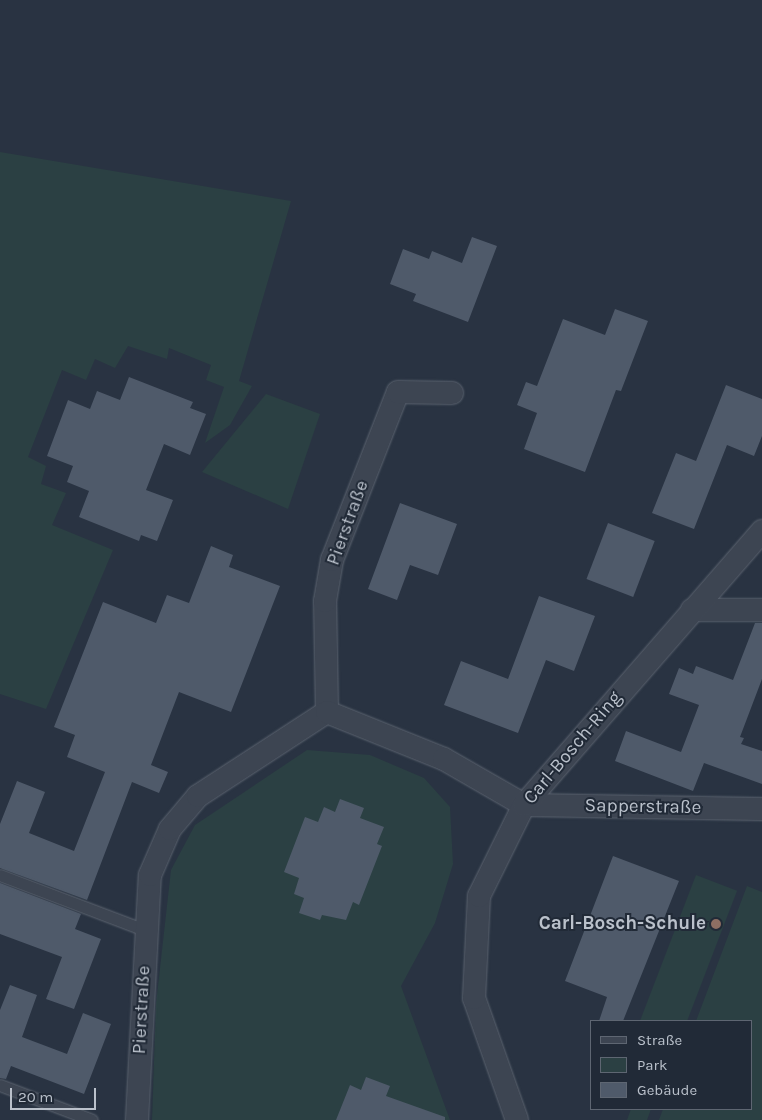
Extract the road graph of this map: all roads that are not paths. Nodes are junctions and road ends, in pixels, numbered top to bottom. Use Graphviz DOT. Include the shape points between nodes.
graph roads {
  1 [pos="452,393"];
  2 [pos="762,531"];
  3 [pos="692,610"];
  4 [pos="762,610"];
  5 [pos="327,712"];
  6 [pos="524,805"];
  7 [pos="762,809"];
  8 [pos="0,875"];
  9 [pos="145,930"];
  10 [pos="0,1085"];
  11 [pos="92,1120"];
  12 [pos="137,1120"];
  13 [pos="517,1120"];
  1 -- 5 [label="street, Pierstraße" via="398,392 332,560 325,601"];
  2 -- 3 [label="street, Carl-Bosch-Ring"];
  3 -- 4 [label="street"];
  3 -- 6 [label="street, Carl-Bosch-Ring"];
  5 -- 6 [label="street" via="444,759"];
  5 -- 9 [label="street, Pierstraße" via="198,796 170,829 150,875"];
  6 -- 7 [label="street, Sapperstraße"];
  6 -- 13 [label="street, Carl-Bosch-Ring" via="480,896 474,998"];
  8 -- 9 [label="lane"];
  9 -- 12 [label="street, Pierstraße"];
  10 -- 11 [label="lane"];
}
